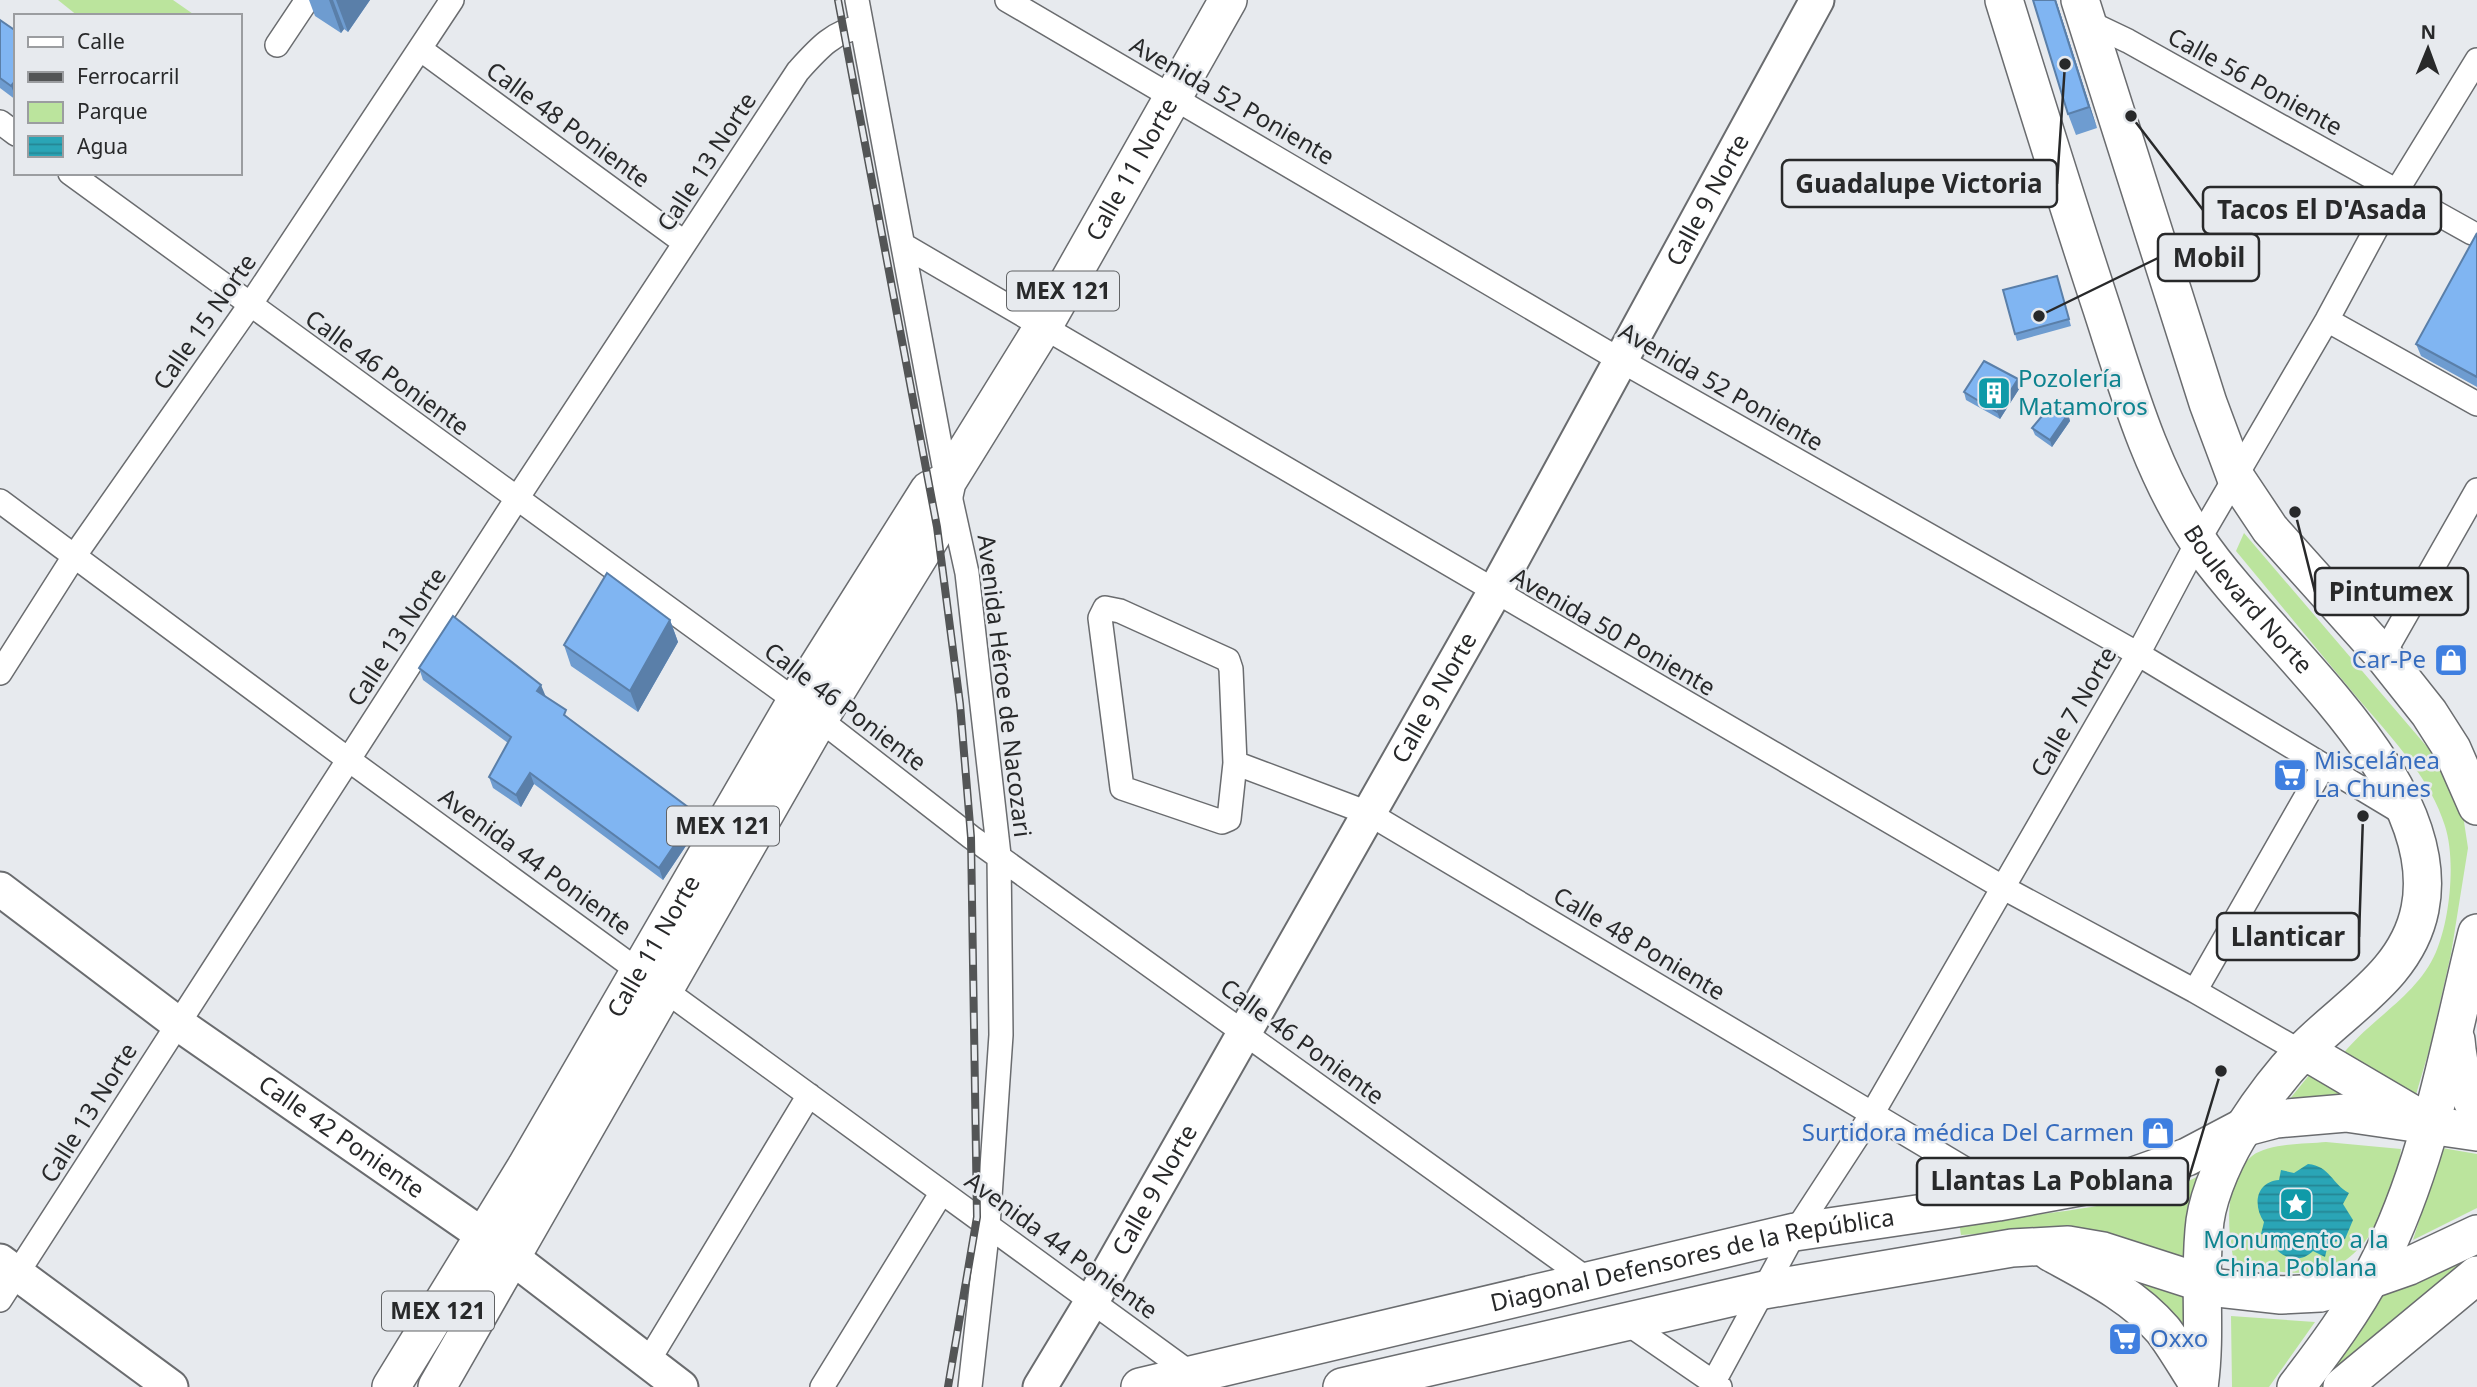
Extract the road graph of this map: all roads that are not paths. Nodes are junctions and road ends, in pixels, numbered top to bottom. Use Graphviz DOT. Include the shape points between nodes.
graph roads {
  1 [pos="307,0"];
  2 [pos="452,0"];
  3 [pos="857,0"];
  4 [pos="1007,0"];
  5 [pos="1228,0"];
  6 [pos="1817,0"];
  7 [pos="2004,0"];
  8 [pos="2083,10"];
  9 [pos="861,27"];
  10 [pos="277,45"];
  11 [pos="420,49"];
  12 [pos="2477,60"];
  13 [pos="1172,95"];
  14 [pos="73,175"];
  15 [pos="2396,192"];
  16 [pos="2472,233"];
  17 [pos="685,243"];
  18 [pos="905,246"];
  19 [pos="250,305"];
  20 [pos="2327,320"];
  21 [pos="1043,327"];
  22 [pos="1620,360"];
  23 [pos="2477,404"];
  24 [pos="2236,478"];
  25 [pos="947,482"];
  26 [pos="2477,490"];
  27 [pos="516,500"];
  28 [pos="0,501"];
  29 [pos="2198,541"];
  30 [pos="75,555"];
  31 [pos="1494,593"];
  32 [pos="2138,654"];
  33 [pos="2383,654"];
  34 [pos="0,673"];
  35 [pos="808,710"];
  36 [pos="349,760"];
  37 [pos="1235,763"];
  38 [pos="2323,767"];
  39 [pos="2477,807"];
  40 [pos="1368,813"];
  41 [pos="2410,817"];
  42 [pos="999,855"];
  43 [pos="2002,887"];
  44 [pos="0,889"];
  45 [pos="2477,933"];
  46 [pos="653,979"];
  47 [pos="2195,991"];
  48 [pos="2455,1022"];
  49 [pos="177,1023"];
  50 [pos="1244,1033"];
  51 [pos="2301,1052"];
  52 [pos="810,1095"];
  53 [pos="2477,1109"];
  54 [pos="1872,1114"];
  55 [pos="2430,1125"];
  56 [pos="2242,1129"];
  57 [pos="2477,1132"];
  58 [pos="2128,1178"];
  59 [pos="942,1192"];
  60 [pos="1998,1202"];
  61 [pos="988,1226"];
  62 [pos="1795,1232"];
  63 [pos="2477,1234"];
  64 [pos="484,1236"];
  65 [pos="2040,1247"];
  66 [pos="513,1259"];
  67 [pos="2477,1275"];
  68 [pos="6,1278"];
  69 [pos="1590,1280"];
  70 [pos="2369,1280"];
  71 [pos="2204,1284"];
  72 [pos="1764,1290"];
  73 [pos="1092,1301"];
  74 [pos="1627,1323"];
  75 [pos="647,1363"];
  76 [pos="1200,1380"];
  77 [pos="1715,1385"];
  78 [pos="2199,1386"];
  79 [pos="171,1387"];
  80 [pos="391,1387"];
  81 [pos="437,1387"];
  82 [pos="681,1387"];
  83 [pos="822,1387"];
  84 [pos="970,1387"];
  85 [pos="1040,1387"];
  86 [pos="1140,1387"];
  87 [pos="1342,1387"];
  88 [pos="2296,1387"];
  89 [pos="2342,1387"];
  1 -- 10 [label="street"];
  2 -- 11 [label="street, Calle 15 Norte"];
  3 -- 9 [label="street, Avenida Héroe de Nacozari"];
  4 -- 13 [label="street, Avenida 52 Poniente"];
  5 -- 13 [label="main road, Calle 11 Norte / MEX 121"];
  6 -- 22 [label="main road, Calle 9 Norte"];
  7 -- 29 [label="main road, Boulevard Norte" via="2138,421 2174,503"];
  8 -- 15 [label="street, Calle 56 Poniente" via="2129,41"];
  8 -- 24 [label="main road"];
  9 -- 17 [label="street, Calle 13 Norte" via="842,30 798,71"];
  9 -- 18 [label="street, Avenida Héroe de Nacozari"];
  11 -- 17 [label="street, Calle 48 Poniente"];
  11 -- 19 [label="street, Calle 15 Norte"];
  12 -- 15 [label="street, Calle 7 Norte"];
  13 -- 21 [label="main road, Calle 11 Norte / MEX 121"];
  13 -- 22 [label="street, Avenida 52 Poniente"];
  14 -- 19 [label="street, Calle 46 Poniente"];
  15 -- 16 [label="street, Calle 56 Poniente"];
  15 -- 20 [label="street, Calle 7 Norte"];
  17 -- 27 [label="street, Calle 13 Norte"];
  18 -- 21 [label="street, Avenida 50 Poniente"];
  18 -- 25 [label="street, Avenida Héroe de Nacozari"];
  19 -- 27 [label="street, Calle 46 Poniente"];
  19 -- 30 [label="street, Calle 15 Norte"];
  20 -- 23 [label="street"];
  20 -- 24 [label="street, Calle 7 Norte"];
  21 -- 25 [label="main road, Calle 11 Norte / MEX 121"];
  21 -- 31 [label="street, Avenida 50 Poniente"];
  22 -- 31 [label="main road, Calle 9 Norte"];
  22 -- 32 [label="street, Avenida 52 Poniente"];
  24 -- 29 [label="street, Calle 7 Norte"];
  24 -- 33 [label="main road" via="2270,529"];
  25 -- 35 [label="main road, Calle 11 Norte / MEX 121" via="929,490"];
  25 -- 42 [label="street, Avenida Héroe de Nacozari" via="967,573"];
  26 -- 33 [label="street"];
  27 -- 35 [label="street, Calle 46 Poniente"];
  27 -- 36 [label="street, Calle 13 Norte"];
  28 -- 30 [label="street, Avenida 44 Poniente"];
  29 -- 32 [label="street, Calle 7 Norte"];
  29 -- 41 [label="main road, Boulevard Norte" via="2393,781"];
  30 -- 34 [label="street, Calle 15 Norte"];
  30 -- 36 [label="street, Avenida 44 Poniente"];
  31 -- 40 [label="main road, Calle 9 Norte"];
  31 -- 43 [label="street, Avenida 50 Poniente"];
  32 -- 38 [label="street, Avenida 52 Poniente"];
  32 -- 43 [label="street, Calle 7 Norte"];
  33 -- 39 [label="main road" via="2452,748"];
  35 -- 42 [label="street, Calle 46 Poniente"];
  35 -- 46 [label="main road, Calle 11 Norte / MEX 121"];
  36 -- 46 [label="street, Avenida 44 Poniente"];
  36 -- 49 [label="street, Calle 13 Norte"];
  37 -- 37 [label="street" via="1228,660 1105,608 1100,618 1122,788 1222,822 1229,819"];
  37 -- 40 [label="street, Calle 48 Poniente"];
  38 -- 41 [label="street, Avenida 52 Poniente"];
  38 -- 47 [label="street"];
  40 -- 50 [label="main road, Calle 9 Norte"];
  40 -- 54 [label="street, Calle 48 Poniente"];
  41 -- 51 [label="main road, Boulevard Norte" via="2422,877 2412,935 2394,966"];
  42 -- 50 [label="street, Calle 46 Poniente"];
  42 -- 61 [label="street, Avenida Héroe de Nacozari" via="1000,1035"];
  43 -- 47 [label="street, Avenida 50 Poniente"];
  43 -- 54 [label="street, Calle 7 Norte"];
  44 -- 49 [label="main road, Calle 42 Poniente"];
  45 -- 48 [label="main road"];
  46 -- 52 [label="street, Avenida 44 Poniente"];
  46 -- 64 [label="main road, Calle 11 Norte / MEX 121"];
  46 -- 66 [label="main road, Calle 11 Norte / MEX 121"];
  47 -- 51 [label="street, Avenida 50 Poniente"];
  48 -- 53 [label="main road" via="2458,1065"];
  48 -- 55 [label="main road"];
  49 -- 64 [label="main road, Calle 42 Poniente"];
  49 -- 68 [label="street, Calle 13 Norte"];
  50 -- 69 [label="street, Calle 46 Poniente"];
  50 -- 73 [label="main road, Calle 9 Norte"];
  51 -- 55 [label="main road"];
  51 -- 56 [label="main road, Boulevard Norte"];
  51 -- 58 [label="main road" via="2218,1119"];
  52 -- 59 [label="street, Avenida 44 Poniente"];
  52 -- 75 [label="street"];
  54 -- 60 [label="street, Calle 48 Poniente" via="1975,1174"];
  54 -- 62 [label="street, Calle 7 Norte"];
  55 -- 56 [label="main road" via="2318,1113"];
  55 -- 57 [label="main road"];
  55 -- 70 [label="main road" via="2398,1220"];
  56 -- 58 [label="main road, Diagonal Defensores de la República" via="2187,1157"];
  56 -- 71 [label="main road" via="2205,1217"];
  58 -- 60 [label="main road, Diagonal Defensores de la República"];
  59 -- 61 [label="street, Avenida 44 Poniente"];
  59 -- 83 [label="street"];
  60 -- 62 [label="main road, Diagonal Defensores de la República"];
  61 -- 73 [label="street, Avenida 44 Poniente"];
  61 -- 84 [label="street, Avenida Héroe de Nacozari"];
  62 -- 69 [label="main road, Diagonal Defensores de la República"];
  62 -- 72 [label="street, Calle 7 Norte"];
  63 -- 70 [label="main road, Diagonal Defensores de la República"];
  64 -- 66 [label="main road, Calle 42 Poniente"];
  64 -- 80 [label="main road, Calle 11 Norte / MEX 121"];
  65 -- 71 [label="main road, Diagonal Defensores de la República" via="2068,1245 2103,1251"];
  65 -- 72 [label="main road, Diagonal Defensores de la República"];
  65 -- 78 [label="main road" via="2141,1308 2163,1331"];
  66 -- 75 [label="main road, Calle 42 Poniente"];
  66 -- 81 [label="main road, Calle 11 Norte / MEX 121"];
  67 -- 89 [label="main road"];
  68 -- 79 [label="main road"];
  69 -- 76 [label="main road, Diagonal Defensores de la República"];
  70 -- 71 [label="main road, Diagonal Defensores de la República" via="2320,1293 2281,1296"];
  70 -- 88 [label="main road"];
  71 -- 78 [label="main road"];
  72 -- 74 [label="main road, Diagonal Defensores de la República"];
  72 -- 77 [label="street, Calle 7 Norte"];
  73 -- 76 [label="street, Avenida 44 Poniente"];
  73 -- 85 [label="main road, Calle 9 Norte"];
  74 -- 77 [label="street"];
  74 -- 87 [label="main road, Diagonal Defensores de la República"];
  75 -- 82 [label="main road, Calle 42 Poniente"];
  76 -- 86 [label="main road, Diagonal Defensores de la República"];
}
